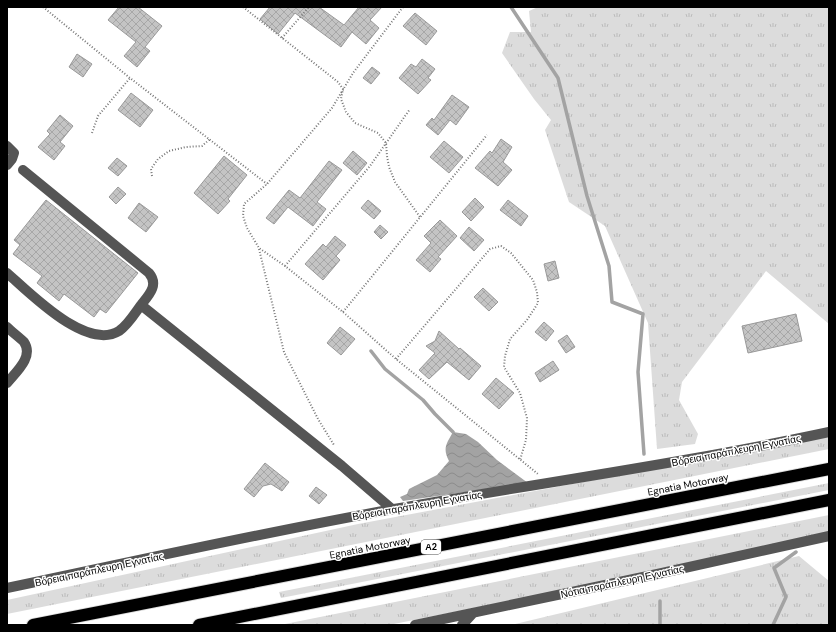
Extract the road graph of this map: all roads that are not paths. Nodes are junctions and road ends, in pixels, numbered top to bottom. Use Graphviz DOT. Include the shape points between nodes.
graph roads {
  1 [pos="7,146"];
  2 [pos="7,165"];
  3 [pos="23,170"];
  4 [pos="7,274"];
  5 [pos="141,305"];
  6 [pos="7,327"];
  7 [pos="7,383"];
  8 [pos="829,432"];
  9 [pos="829,469"];
  10 [pos="829,500"];
  11 [pos="392,509"];
  12 [pos="829,536"];
  13 [pos="7,588"];
  14 [pos="473,613"];
  15 [pos="33,625"];
  16 [pos="199,625"];
  17 [pos="415,625"];
  18 [pos="462,625"];
  1 -- 2 [label="street" via="14,154"];
  3 -- 5 [label="street" via="149,272 153,278 153,288"];
  4 -- 5 [label="street" via="66,323 93,334 118,331"];
  5 -- 11 [label="street"];
  6 -- 7 [label="street" via="23,342 27,350 26,359"];
  8 -- 11 [label="street, Βόρεια παράπλευρη Εγνατίας" via="723,453"];
  9 -- 15 [label="highway, Egnatia Motorway / Α2"];
  10 -- 16 [label="highway"];
  11 -- 13 [label="street, Βόρεια παράπλευρη Εγνατίας"];
  12 -- 14 [label="street, Νότια παράπλευρη Εγνατίας"];
  14 -- 17 [label="street, Νότια παράπλευρη Εγνατίας"];
  14 -- 18 [label="street"];
}
